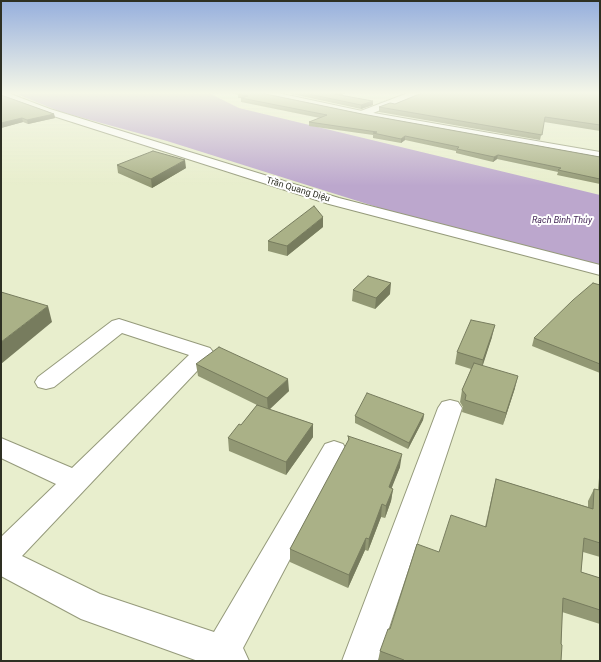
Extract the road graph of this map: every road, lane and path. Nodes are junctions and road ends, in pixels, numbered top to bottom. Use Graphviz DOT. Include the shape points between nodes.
graph roads {
  1 [pos="88,124"];
  2 [pos="418,124"];
  3 [pos="600,156"];
  4 [pos="600,270"];
  5 [pos="46,382"];
  6 [pos="450,408"];
  7 [pos="1,447"];
  8 [pos="334,451"];
  9 [pos="76,481"];
  10 [pos="1,557"];
  11 [pos="1,561"];
  12 [pos="226,657"];
  13 [pos="360,661"];
  1 -- 4 [label="street, Trần Quang Diệu" via="334,201"];
  2 -- 3 [label="main road"];
  5 -- 9 [label="street" via="119,326 203,353"];
  6 -- 13 [label="street"];
  7 -- 9 [label="street"];
  8 -- 12 [label="street"];
  9 -- 10 [label="street"];
  11 -- 12 [label="street" via="93,608"];
}
